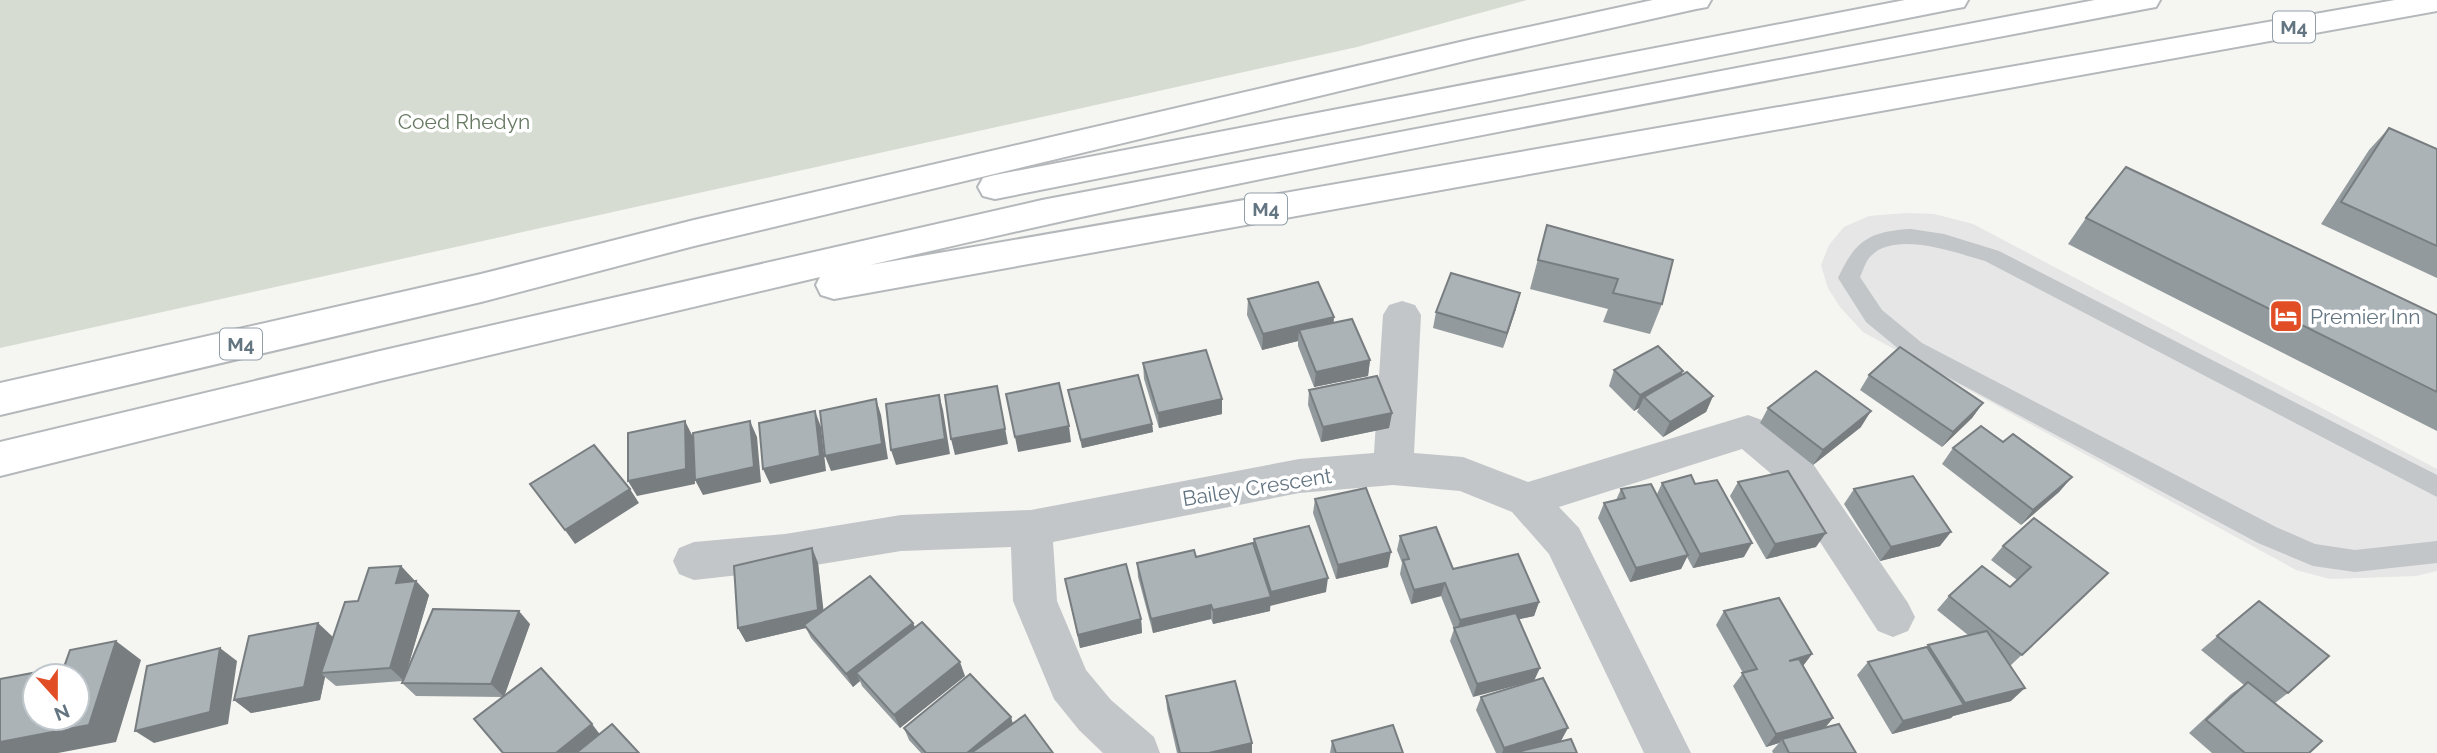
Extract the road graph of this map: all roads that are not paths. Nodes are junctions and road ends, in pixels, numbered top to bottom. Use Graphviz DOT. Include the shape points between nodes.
graph roads {
  1 [pos="1696,0"];
  2 [pos="1953,0"];
  3 [pos="2145,0"];
  4 [pos="2437,2"];
  5 [pos="481,288"];
  6 [pos="1402,316"];
  7 [pos="380,366"];
  8 [pos="0,400"];
  9 [pos="0,458"];
  10 [pos="1394,467"];
  11 [pos="2437,487"];
  12 [pos="1527,500"];
  13 [pos="1031,528"];
  14 [pos="2437,552"];
  15 [pos="694,561"];
  16 [pos="1893,617"];
  17 [pos="1137,753"];
  18 [pos="1668,753"];
  1 -- 5 [label="highway, M4" via="694,233"];
  2 -- 5 [label="highway, M4"];
  3 -- 7 [label="highway, M4" via="1042,212"];
  4 -- 7 [label="highway, M4"];
  5 -- 8 [label="highway, M4"];
  6 -- 10 [label="street"];
  7 -- 9 [label="highway, M4"];
  10 -- 12 [label="street, Bailey Crescent" via="1463,474"];
  10 -- 13 [label="street, Bailey Crescent" via="1299,476"];
  11 -- 14 [label="lane" via="1992,256 1939,240 1889,237 1863,250 1849,278 1874,316 1914,349 2267,534 2313,555 2355,562"];
  12 -- 16 [label="street" via="1748,431 1795,470"];
  12 -- 18 [label="street, Bailey Crescent" via="1564,541"];
  13 -- 15 [label="street, Bailey Crescent" via="901,533"];
  13 -- 17 [label="street" via="1035,601 1070,684 1095,715"];
}
